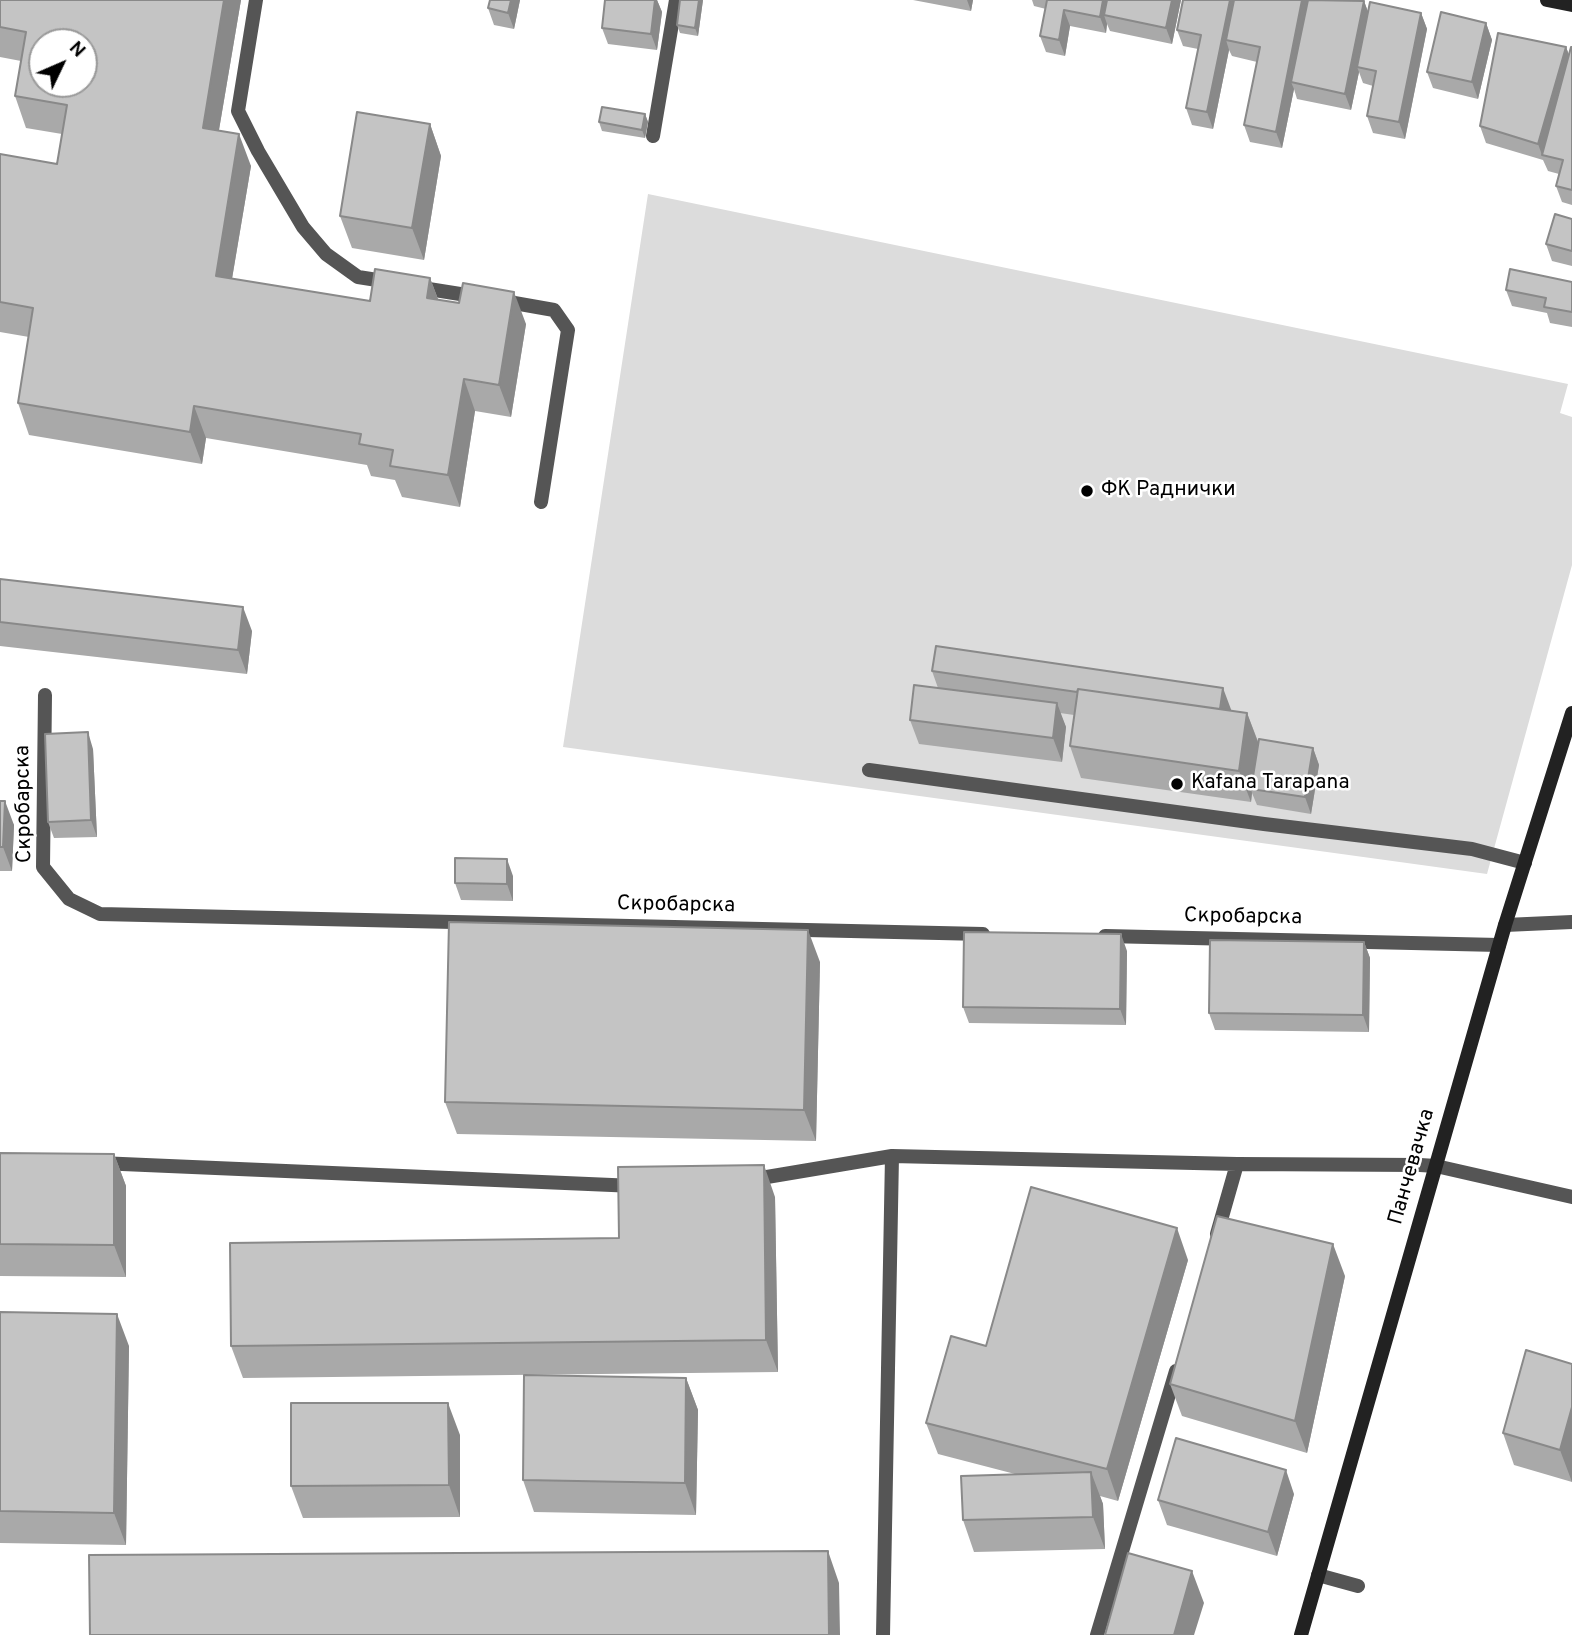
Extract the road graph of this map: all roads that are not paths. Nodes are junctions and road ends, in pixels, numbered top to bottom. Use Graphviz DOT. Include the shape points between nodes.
graph roads {
  1 [pos="256,0"];
  2 [pos="676,0"];
  3 [pos="1547,0"];
  4 [pos="1572,5"];
  5 [pos="653,136"];
  6 [pos="541,502"];
  7 [pos="45,695"];
  8 [pos="1572,713"];
  9 [pos="1567,746"];
  10 [pos="869,770"];
  11 [pos="1525,863"];
  12 [pos="1572,922"];
  13 [pos="1505,925"];
  14 [pos="1001,934"];
  15 [pos="1097,936"];
  16 [pos="1499,945"];
  17 [pos="892,1156"];
  18 [pos="84,1163"];
  19 [pos="1237,1164"];
  20 [pos="1436,1166"];
  21 [pos="740,1181"];
  22 [pos="643,1186"];
  23 [pos="1572,1197"];
  24 [pos="1213,1245"];
  25 [pos="1182,1352"];
  26 [pos="1318,1575"];
  27 [pos="1358,1586"];
  28 [pos="883,1635"];
  29 [pos="1097,1635"];
  30 [pos="1301,1635"];
  1 -- 6 [label="street" via="239,111 303,227 326,254 358,277 554,310 562,318 568,330"];
  2 -- 5 [label="street"];
  3 -- 4 [label="street"];
  7 -- 14 [label="street, Скробарска" via="43,867 69,899 100,914"];
  8 -- 9 [label="street, Панчевачка"];
  9 -- 11 [label="street, Панчевачка"];
  10 -- 11 [label="street" via="1472,849"];
  11 -- 13 [label="street, Панчевачка"];
  12 -- 13 [label="street"];
  13 -- 16 [label="street, Панчевачка"];
  15 -- 16 [label="street, Скробарска"];
  16 -- 20 [label="street, Панчевачка"];
  17 -- 19 [label="street"];
  17 -- 21 [label="street"];
  17 -- 28 [label="street"];
  18 -- 22 [label="street"];
  19 -- 20 [label="street"];
  19 -- 24 [label="street"];
  20 -- 23 [label="street"];
  20 -- 26 [label="street, Панчевачка"];
  25 -- 29 [label="street"];
  26 -- 27 [label="street"];
  26 -- 30 [label="street, Панчевачка"];
}
